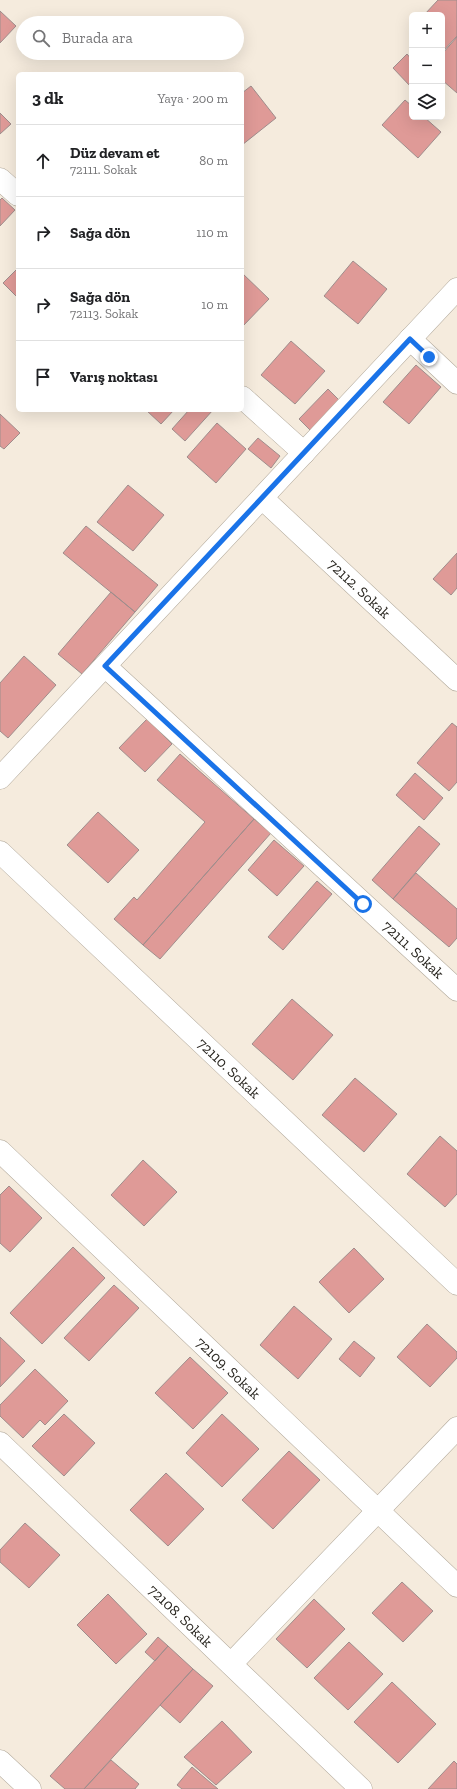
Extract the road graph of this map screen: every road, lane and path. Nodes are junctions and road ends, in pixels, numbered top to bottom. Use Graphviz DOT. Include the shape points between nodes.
graph roads {
  1 [pos="0,179"];
  2 [pos="16,193"];
  3 [pos="457,289"];
  4 [pos="410,339"];
  5 [pos="457,383"];
  6 [pos="244,399"];
  7 [pos="304,453"];
  8 [pos="262,498"];
  9 [pos="105,666"];
  10 [pos="457,680"];
  11 [pos="4,766"];
  12 [pos="0,852"];
  13 [pos="457,990"];
  14 [pos="0,1151"];
  15 [pos="457,1284"];
  16 [pos="457,1428"];
  17 [pos="0,1443"];
  18 [pos="377,1511"];
  19 [pos="457,1586"];
  20 [pos="230,1664"];
  21 [pos="0,1761"];
  22 [pos="30,1789"];
  23 [pos="362,1789"];
  1 -- 2 [label="street"];
  3 -- 4 [label="street"];
  4 -- 5 [label="street"];
  4 -- 7 [label="street"];
  6 -- 7 [label="street"];
  7 -- 8 [label="street"];
  8 -- 9 [label="street"];
  8 -- 10 [label="street, 72112. Sokak"];
  9 -- 11 [label="street"];
  9 -- 13 [label="street, 72111. Sokak"];
  12 -- 15 [label="street, 72110. Sokak"];
  14 -- 18 [label="street, 72109. Sokak"];
  16 -- 18 [label="street"];
  17 -- 20 [label="street, 72108. Sokak"];
  18 -- 19 [label="street, 72109. Sokak"];
  18 -- 20 [label="street"];
  20 -- 23 [label="street, 72108. Sokak"];
  21 -- 22 [label="street"];
}
